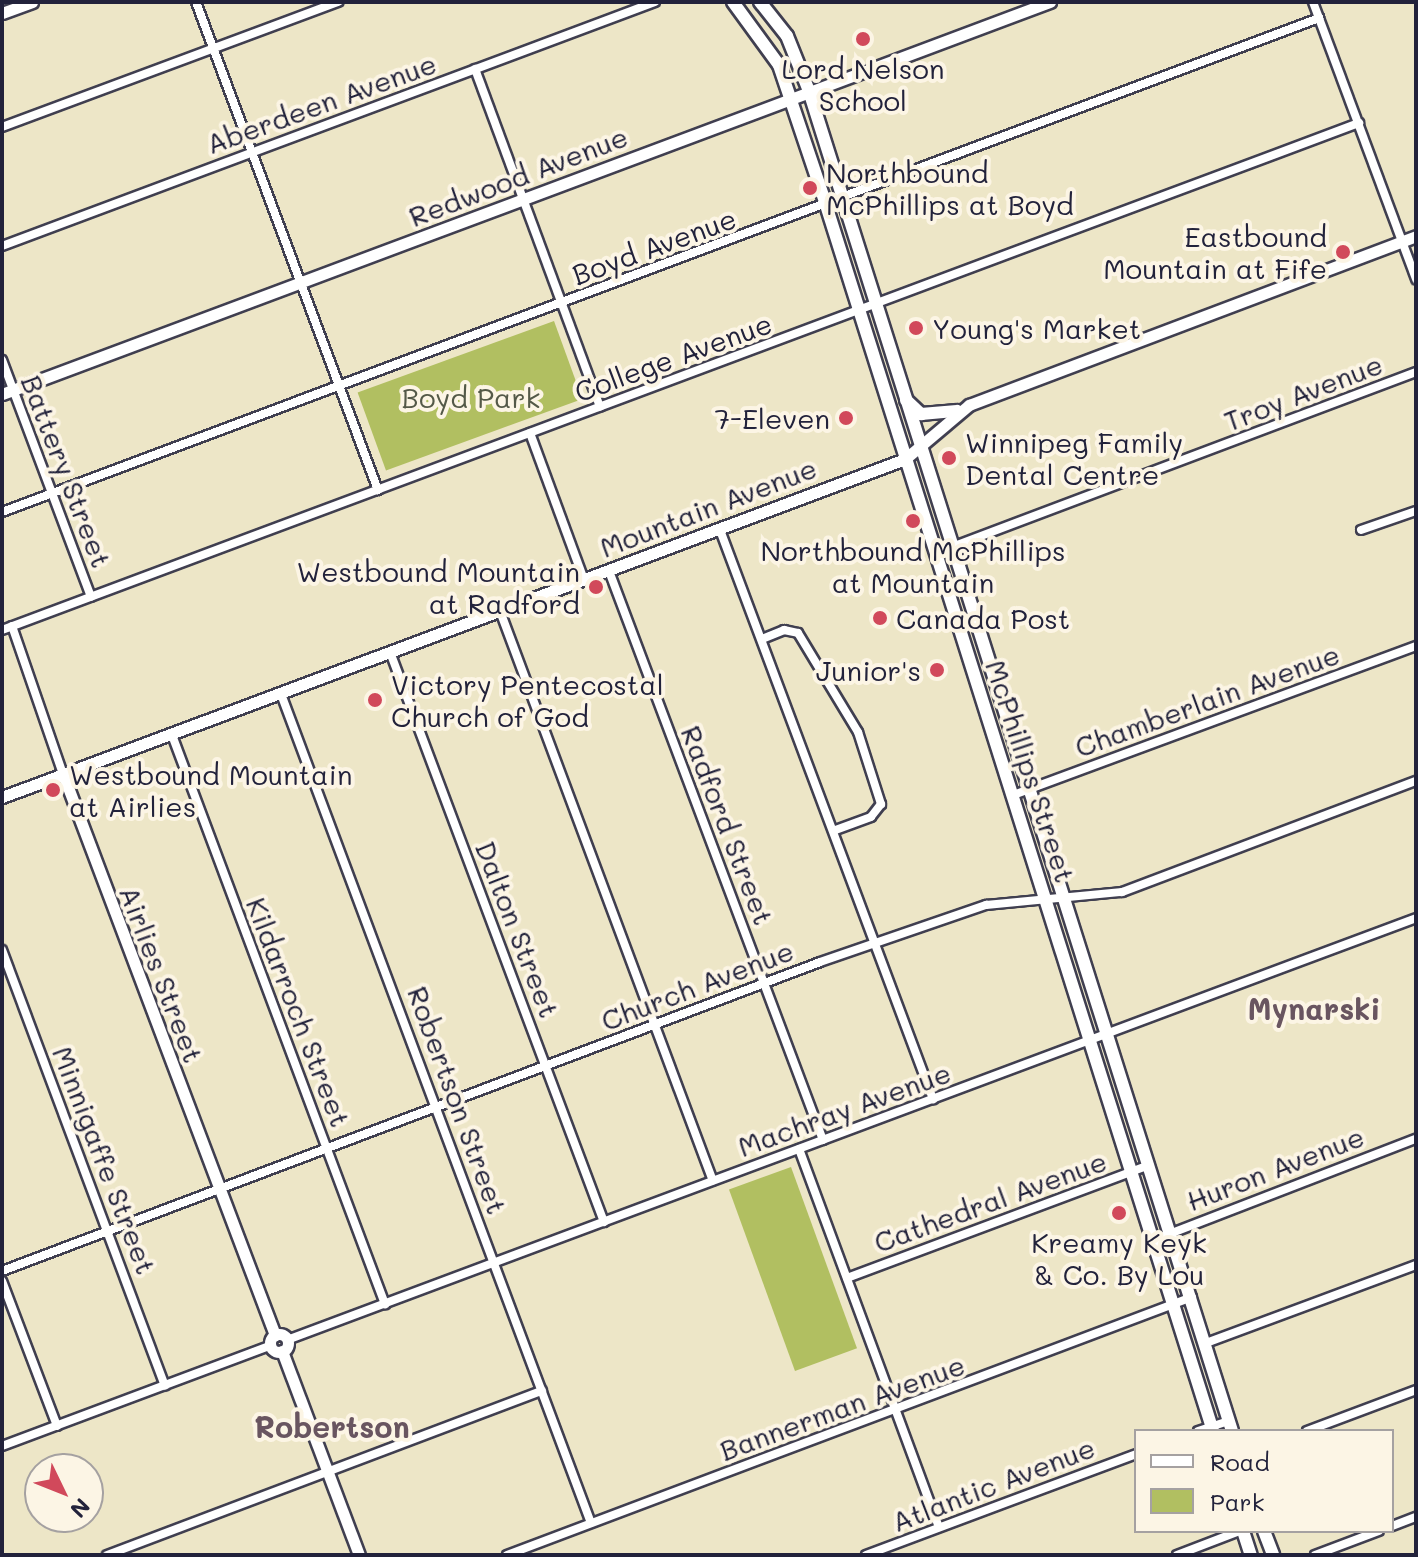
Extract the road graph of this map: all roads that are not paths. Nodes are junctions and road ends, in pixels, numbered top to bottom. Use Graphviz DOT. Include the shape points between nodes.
graph roads {
  1 [pos="32,2"];
  2 [pos="196,2"];
  3 [pos="339,2"];
  4 [pos="655,2"];
  5 [pos="733,2"];
  6 [pos="760,2"];
  7 [pos="1050,2"];
  8 [pos="1313,2"];
  9 [pos="2,13"];
  10 [pos="1319,18"];
  11 [pos="214,48"];
  12 [pos="475,69"];
  13 [pos="809,91"];
  14 [pos="790,99"];
  15 [pos="1359,123"];
  16 [pos="2,127"];
  17 [pos="252,152"];
  18 [pos="524,199"];
  19 [pos="844,199"];
  20 [pos="826,205"];
  21 [pos="1416,236"];
  22 [pos="1402,241"];
  23 [pos="2,246"];
  24 [pos="1416,279"];
  25 [pos="301,282"];
  26 [pos="562,303"];
  27 [pos="877,304"];
  28 [pos="858,311"];
  29 [pos="2,360"];
  30 [pos="1416,372"];
  31 [pos="340,386"];
  32 [pos="8,392"];
  33 [pos="906,399"];
  34 [pos="600,407"];
  35 [pos="957,411"];
  36 [pos="530,433"];
  37 [pos="920,444"];
  38 [pos="905,459"];
  39 [pos="378,490"];
  40 [pos="52,494"];
  41 [pos="1416,511"];
  42 [pos="2,512"];
  43 [pos="720,530"];
  44 [pos="1361,530"];
  45 [pos="953,547"];
  46 [pos="936,553"];
  47 [pos="609,571"];
  48 [pos="584,580"];
  49 [pos="91,597"];
  50 [pos="500,611"];
  51 [pos="12,626"];
  52 [pos="2,630"];
  53 [pos="762,639"];
  54 [pos="1416,646"];
  55 [pos="390,652"];
  56 [pos="281,694"];
  57 [pos="172,735"];
  58 [pos="63,774"];
  59 [pos="1416,781"];
  60 [pos="1030,789"];
  61 [pos="1013,795"];
  62 [pos="2,797"];
  63 [pos="833,831"];
  64 [pos="1046,897"];
  65 [pos="1067,902"];
  66 [pos="1416,918"];
  67 [pos="875,943"];
  68 [pos="2,950"];
  69 [pos="765,983"];
  70 [pos="655,1025"];
  71 [pos="1107,1033"];
  72 [pos="1091,1039"];
  73 [pos="546,1066"];
  74 [pos="933,1099"];
  75 [pos="437,1107"];
  76 [pos="1416,1139"];
  77 [pos="823,1140"];
  78 [pos="327,1147"];
  79 [pos="799,1149"];
  80 [pos="1149,1165"];
  81 [pos="1130,1172"];
  82 [pos="713,1181"];
  83 [pos="217,1189"];
  84 [pos="604,1222"];
  85 [pos="108,1230"];
  86 [pos="1171,1231"];
  87 [pos="1151,1241"];
  88 [pos="495,1263"];
  89 [pos="1416,1265"];
  90 [pos="2,1271"];
  91 [pos="847,1278"];
  92 [pos="2,1281"];
  93 [pos="1192,1297"];
  94 [pos="385,1304"];
  95 [pos="1172,1305"];
  96 [pos="278,1343"];
  97 [pos="1206,1343"];
  98 [pos="165,1386"];
  99 [pos="1416,1390"];
  100 [pos="542,1391"];
  101 [pos="896,1411"];
  102 [pos="57,1426"];
  103 [pos="1231,1426"];
  104 [pos="1212,1428"];
  105 [pos="1312,1429"];
  106 [pos="2,1446"];
  107 [pos="1134,1455"];
  108 [pos="330,1472"];
  109 [pos="1416,1517"];
  110 [pos="591,1523"];
  111 [pos="1394,1525"];
  112 [pos="939,1527"];
  113 [pos="1237,1533"];
  114 [pos="1243,1533"];
  115 [pos="1265,1533"];
  116 [pos="1374,1533"];
  117 [pos="107,1555"];
  118 [pos="359,1555"];
  119 [pos="507,1555"];
  120 [pos="866,1555"];
  121 [pos="1177,1555"];
  122 [pos="1251,1555"];
  123 [pos="1273,1555"];
  124 [pos="1315,1555"];
  1 -- 9 [label="street"];
  2 -- 11 [label="street"];
  3 -- 11 [label="street"];
  4 -- 12 [label="street, Aberdeen Avenue"];
  5 -- 14 [label="main road, McPhillips Street" via="770,49"];
  6 -- 13 [label="main road, McPhillips Street" via="787,36"];
  7 -- 13 [label="street, Redwood Avenue"];
  8 -- 10 [label="street"];
  10 -- 15 [label="street"];
  10 -- 19 [label="street, Boyd Avenue"];
  11 -- 16 [label="street"];
  11 -- 17 [label="street"];
  12 -- 17 [label="street, Aberdeen Avenue"];
  12 -- 18 [label="street"];
  13 -- 14 [label="street, Redwood Avenue"];
  13 -- 19 [label="main road, McPhillips Street"];
  14 -- 18 [label="street, Redwood Avenue"];
  14 -- 20 [label="main road, McPhillips Street"];
  15 -- 22 [label="street"];
  15 -- 27 [label="street, College Avenue"];
  17 -- 23 [label="street, Aberdeen Avenue"];
  17 -- 25 [label="street"];
  18 -- 25 [label="street, Redwood Avenue"];
  18 -- 26 [label="street"];
  19 -- 20 [label="street, Boyd Avenue"];
  19 -- 27 [label="main road, McPhillips Street"];
  20 -- 26 [label="street, Boyd Avenue"];
  20 -- 28 [label="main road, McPhillips Street"];
  21 -- 22 [label="street, Mountain Avenue"];
  22 -- 24 [label="street"];
  22 -- 35 [label="street, Mountain Avenue"];
  25 -- 31 [label="street"];
  25 -- 32 [label="street, Redwood Avenue"];
  26 -- 31 [label="street, Boyd Avenue"];
  26 -- 34 [label="street"];
  27 -- 28 [label="street, College Avenue"];
  27 -- 33 [label="main road, McPhillips Street"];
  28 -- 34 [label="street, College Avenue"];
  28 -- 38 [label="main road, McPhillips Street"];
  29 -- 32 [label="street, Battery Street"];
  30 -- 45 [label="street, Troy Avenue"];
  31 -- 39 [label="street"];
  31 -- 40 [label="street, Boyd Avenue"];
  32 -- 40 [label="street, Battery Street"];
  33 -- 35 [label="main road" via="921,414"];
  33 -- 37 [label="main road, McPhillips Street"];
  34 -- 36 [label="street, College Avenue"];
  35 -- 37 [label="street, Mountain Avenue"];
  36 -- 39 [label="street, College Avenue"];
  36 -- 48 [label="street"];
  37 -- 38 [label="street, Mountain Avenue"];
  37 -- 45 [label="main road, McPhillips Street"];
  38 -- 43 [label="street, Mountain Avenue"];
  38 -- 46 [label="main road, McPhillips Street"];
  39 -- 49 [label="street, College Avenue"];
  40 -- 42 [label="street, Boyd Avenue"];
  40 -- 49 [label="street, Battery Street"];
  41 -- 44 [label="street"];
  43 -- 47 [label="street, Mountain Avenue"];
  43 -- 53 [label="street"];
  45 -- 46 [label="street, Troy Avenue"];
  45 -- 60 [label="main road, McPhillips Street"];
  46 -- 61 [label="main road, McPhillips Street"];
  47 -- 48 [label="street, Mountain Avenue"];
  47 -- 69 [label="street, Radford Street"];
  48 -- 50 [label="street, Mountain Avenue"];
  49 -- 51 [label="street, College Avenue"];
  50 -- 55 [label="street, Mountain Avenue"];
  50 -- 70 [label="street"];
  51 -- 52 [label="street, College Avenue"];
  51 -- 58 [label="street, Airlies Street"];
  53 -- 63 [label="street"];
  53 -- 63 [label="street" via="784,630 798,633 858,732 881,804 871,817"];
  54 -- 60 [label="street, Chamberlain Avenue"];
  55 -- 56 [label="street, Mountain Avenue"];
  55 -- 73 [label="street, Dalton Street"];
  56 -- 57 [label="street, Mountain Avenue"];
  56 -- 75 [label="street, Robertson Street"];
  57 -- 58 [label="street, Mountain Avenue"];
  57 -- 78 [label="street, Kildarroch Street"];
  58 -- 62 [label="street, Mountain Avenue"];
  58 -- 83 [label="street, Airlies Street"];
  59 -- 65 [label="street, Church Avenue" via="1122,892"];
  60 -- 61 [label="street, Chamberlain Avenue"];
  60 -- 65 [label="main road, McPhillips Street"];
  61 -- 64 [label="main road, McPhillips Street"];
  63 -- 67 [label="street"];
  64 -- 65 [label="street, Church Avenue"];
  64 -- 67 [label="street, Church Avenue" via="986,905"];
  64 -- 72 [label="main road, McPhillips Street"];
  65 -- 71 [label="main road, McPhillips Street"];
  66 -- 71 [label="street, Machray Avenue"];
  67 -- 69 [label="street, Church Avenue"];
  67 -- 74 [label="street"];
  68 -- 85 [label="street, Minnigaffe Street"];
  69 -- 70 [label="street, Church Avenue"];
  69 -- 77 [label="street, Radford Street"];
  70 -- 73 [label="street, Church Avenue"];
  70 -- 82 [label="street"];
  71 -- 72 [label="street, Machray Avenue"];
  71 -- 80 [label="main road, McPhillips Street"];
  72 -- 74 [label="street, Machray Avenue"];
  72 -- 81 [label="main road, McPhillips Street"];
  73 -- 75 [label="street, Church Avenue"];
  73 -- 84 [label="street, Dalton Street"];
  74 -- 77 [label="street, Machray Avenue"];
  75 -- 78 [label="street, Church Avenue"];
  75 -- 88 [label="street, Robertson Street"];
  76 -- 86 [label="street, Huron Avenue"];
  77 -- 79 [label="street, Machray Avenue"];
  78 -- 83 [label="street, Church Avenue"];
  78 -- 94 [label="street, Kildarroch Street"];
  79 -- 82 [label="street, Machray Avenue"];
  79 -- 91 [label="street"];
  80 -- 81 [label="street, Cathedral Avenue"];
  80 -- 86 [label="main road, McPhillips Street"];
  81 -- 87 [label="main road, McPhillips Street"];
  81 -- 91 [label="street, Cathedral Avenue"];
  82 -- 84 [label="street, Machray Avenue"];
  83 -- 85 [label="street, Church Avenue"];
  83 -- 96 [label="street, Airlies Street"];
  84 -- 88 [label="street, Machray Avenue"];
  85 -- 90 [label="street, Church Avenue"];
  85 -- 98 [label="street, Minnigaffe Street"];
  86 -- 87 [label="street, Huron Avenue"];
  86 -- 93 [label="main road, McPhillips Street"];
  87 -- 95 [label="main road, McPhillips Street"];
  88 -- 94 [label="street, Machray Avenue"];
  88 -- 100 [label="street, Robertson Street"];
  89 -- 97 [label="street"];
  91 -- 101 [label="street"];
  92 -- 102 [label="street"];
  93 -- 95 [label="street, Bannerman Avenue"];
  93 -- 97 [label="main road, McPhillips Street"];
  94 -- 96 [label="street, Machray Avenue"];
  95 -- 101 [label="street, Bannerman Avenue"];
  95 -- 104 [label="main road, McPhillips Street"];
  96 -- 98 [label="street, Machray Avenue"];
  96 -- 108 [label="street, Airlies Street"];
  97 -- 103 [label="main road, McPhillips Street"];
  98 -- 102 [label="street, Machray Avenue"];
  99 -- 105 [label="street"];
  100 -- 108 [label="street"];
  100 -- 110 [label="street, Robertson Street"];
  101 -- 110 [label="street, Bannerman Avenue"];
  101 -- 112 [label="street"];
  102 -- 106 [label="street, Machray Avenue"];
  103 -- 104 [label="street"];
  107 -- 112 [label="street, Atlantic Avenue"];
  108 -- 117 [label="street"];
  108 -- 118 [label="street, Airlies Street"];
  109 -- 111 [label="street"];
  110 -- 119 [label="street, Bannerman Avenue"];
  112 -- 120 [label="street, Atlantic Avenue"];
  113 -- 121 [label="street"];
  114 -- 122 [label="main road"];
  115 -- 123 [label="main road"];
  116 -- 124 [label="street"];
}
